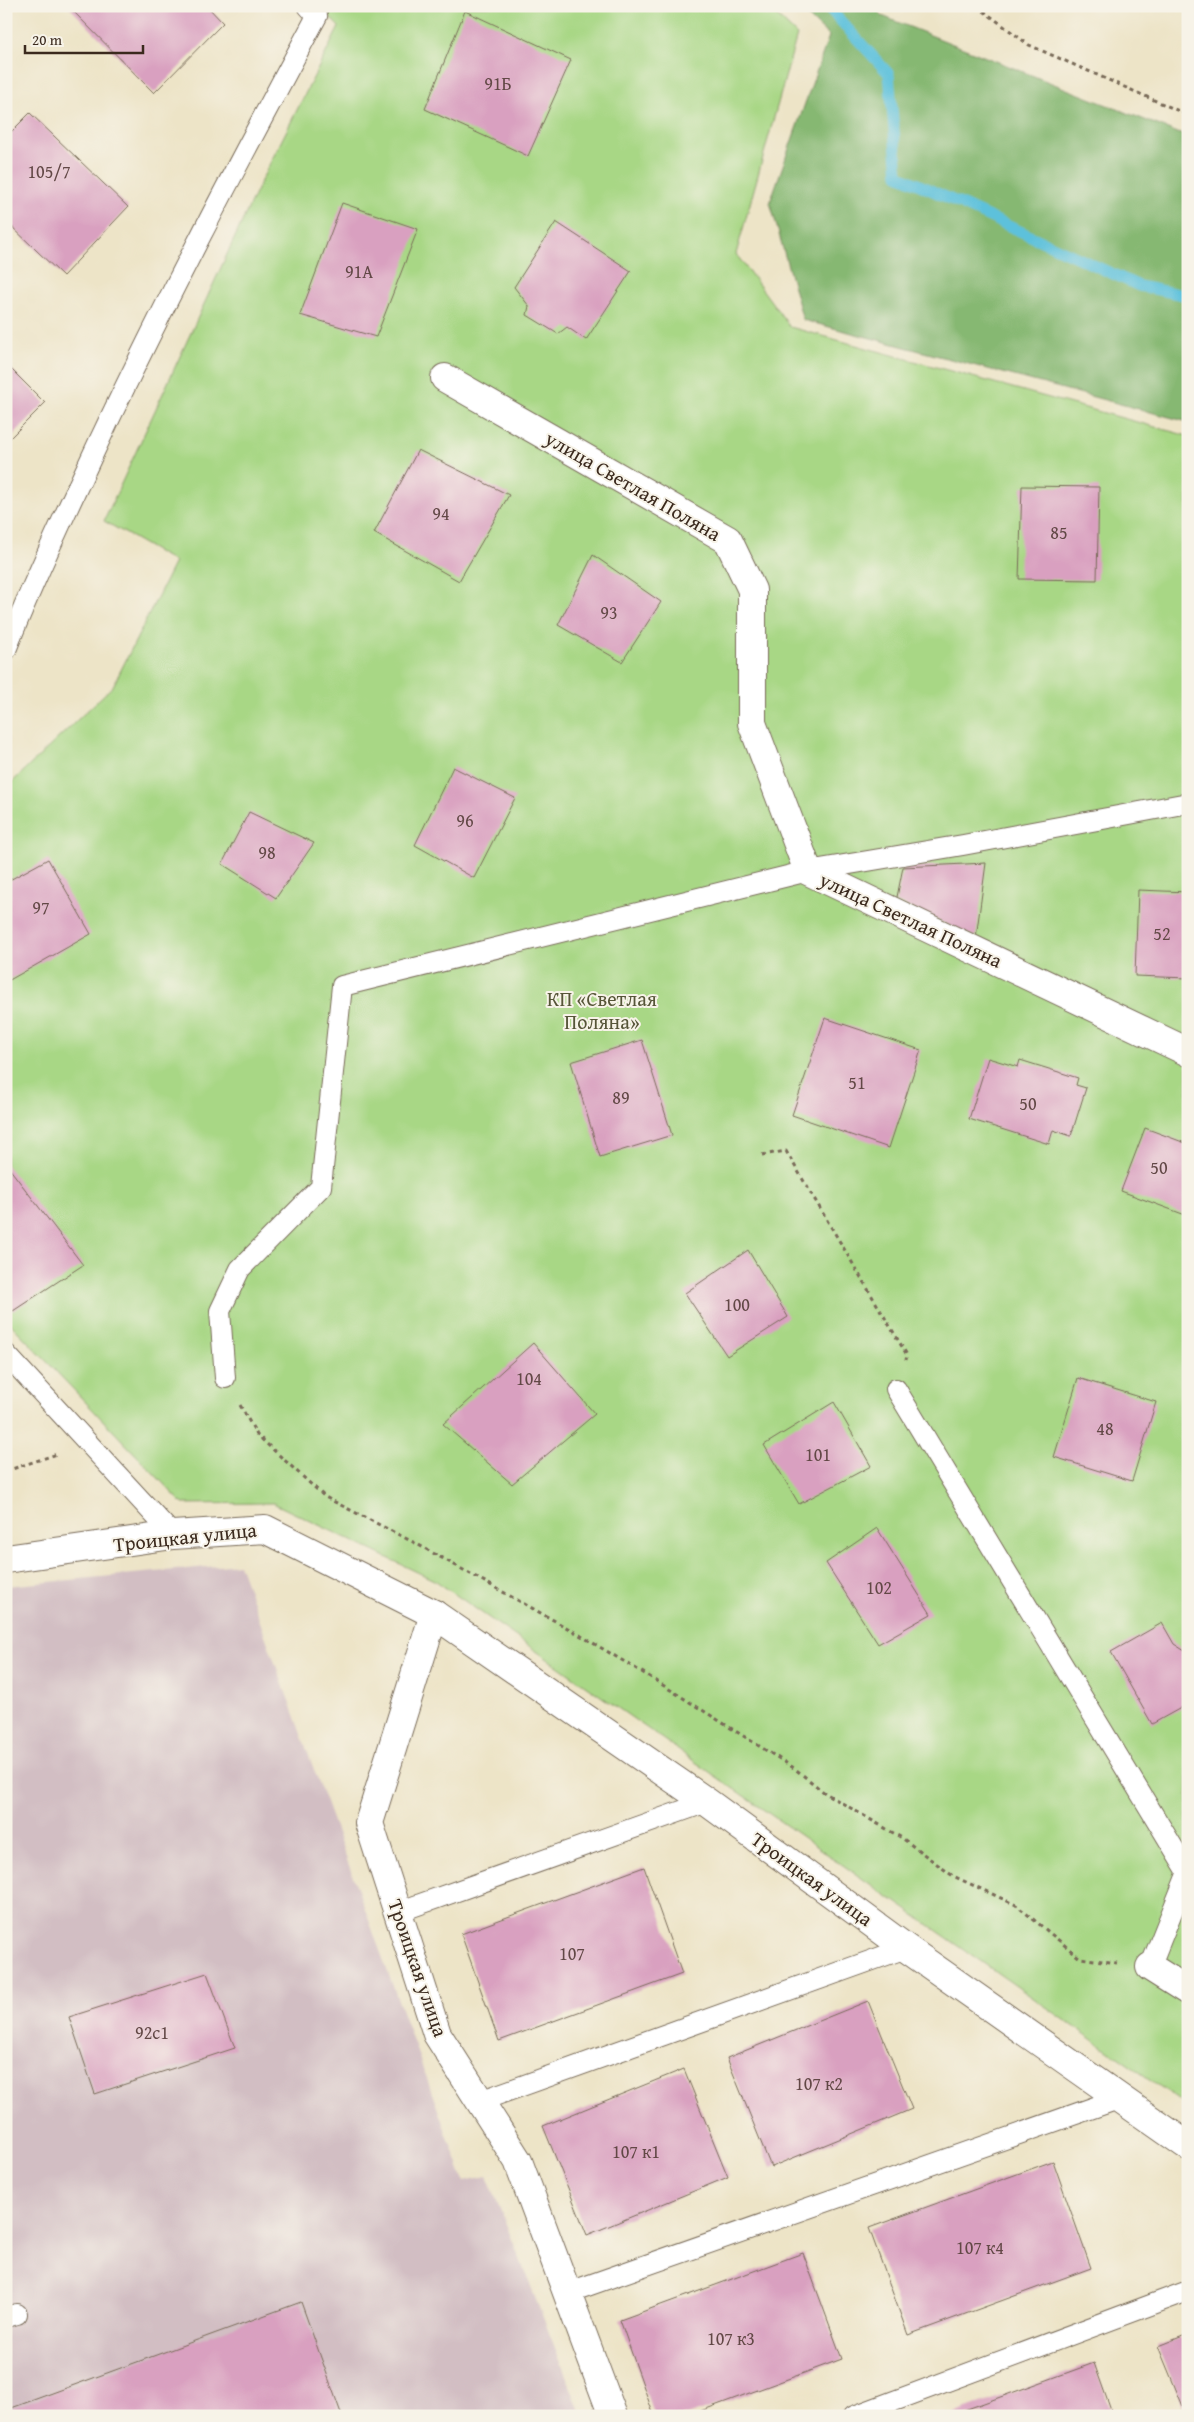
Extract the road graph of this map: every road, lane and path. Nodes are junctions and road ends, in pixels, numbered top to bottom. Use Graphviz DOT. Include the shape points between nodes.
graph roads {
  1 [pos="308,6"];
  2 [pos="977,6"];
  3 [pos="1188,116"];
  4 [pos="446,378"];
  5 [pos="6,650"];
  6 [pos="1188,803"];
  7 [pos="808,871"];
  8 [pos="1188,1052"];
  9 [pos="762,1155"];
  10 [pos="6,1354"];
  11 [pos="225,1378"];
  12 [pos="896,1389"];
  13 [pos="88,1443"];
  14 [pos="6,1471"];
  15 [pos="173,1535"];
  16 [pos="6,1559"];
  17 [pos="434,1614"];
  18 [pos="707,1802"];
  19 [pos="1188,1872"];
  20 [pos="398,1912"];
  21 [pos="906,1948"];
  22 [pos="1150,1967"];
  23 [pos="1188,1991"];
  24 [pos="1118,2099"];
  25 [pos="480,2101"];
  26 [pos="1188,2146"];
  27 [pos="1188,2291"];
  28 [pos="567,2293"];
  29 [pos="613,2416"];
  30 [pos="854,2416"];
  1 -- 5 [label="lane" via="317,16 216,203 114,408 29,592"];
  2 -- 3 [label="path" via="1029,45"];
  4 -- 7 [label="street, улица Светлая Поляна" via="728,540 752,590 752,723"];
  6 -- 7 [label="lane"];
  7 -- 8 [label="street, улица Светлая Поляна"];
  7 -- 11 [label="lane" via="342,986 321,1187 240,1269 220,1311"];
  9 -- 12 [label="path" via="786,1152 907,1355"];
  10 -- 13 [label="lane"];
  11 -- 22 [label="path" via="257,1435 325,1496 415,1543 650,1677 794,1768 825,1794 902,1838 953,1876 1016,1905 1080,1958"];
  12 -- 19 [label="lane"];
  13 -- 14 [label="path"];
  13 -- 15 [label="lane"];
  15 -- 16 [label="street, Троицкая улица"];
  15 -- 17 [label="street, Троицкая улица" via="265,1529"];
  17 -- 18 [label="street, Троицкая улица"];
  17 -- 20 [label="street, Троицкая улица" via="369,1824"];
  18 -- 20 [label="lane"];
  18 -- 21 [label="street, Троицкая улица"];
  19 -- 22 [label="lane"];
  20 -- 25 [label="street, Троицкая улица" via="437,2034"];
  21 -- 24 [label="street, Троицкая улица"];
  21 -- 25 [label="lane"];
  22 -- 23 [label="street"];
  24 -- 26 [label="street, Троицкая улица"];
  24 -- 28 [label="lane"];
  25 -- 28 [label="street, Троицкая улица" via="518,2161"];
  27 -- 30 [label="lane"];
  28 -- 29 [label="street, Троицкая улица"];
}
